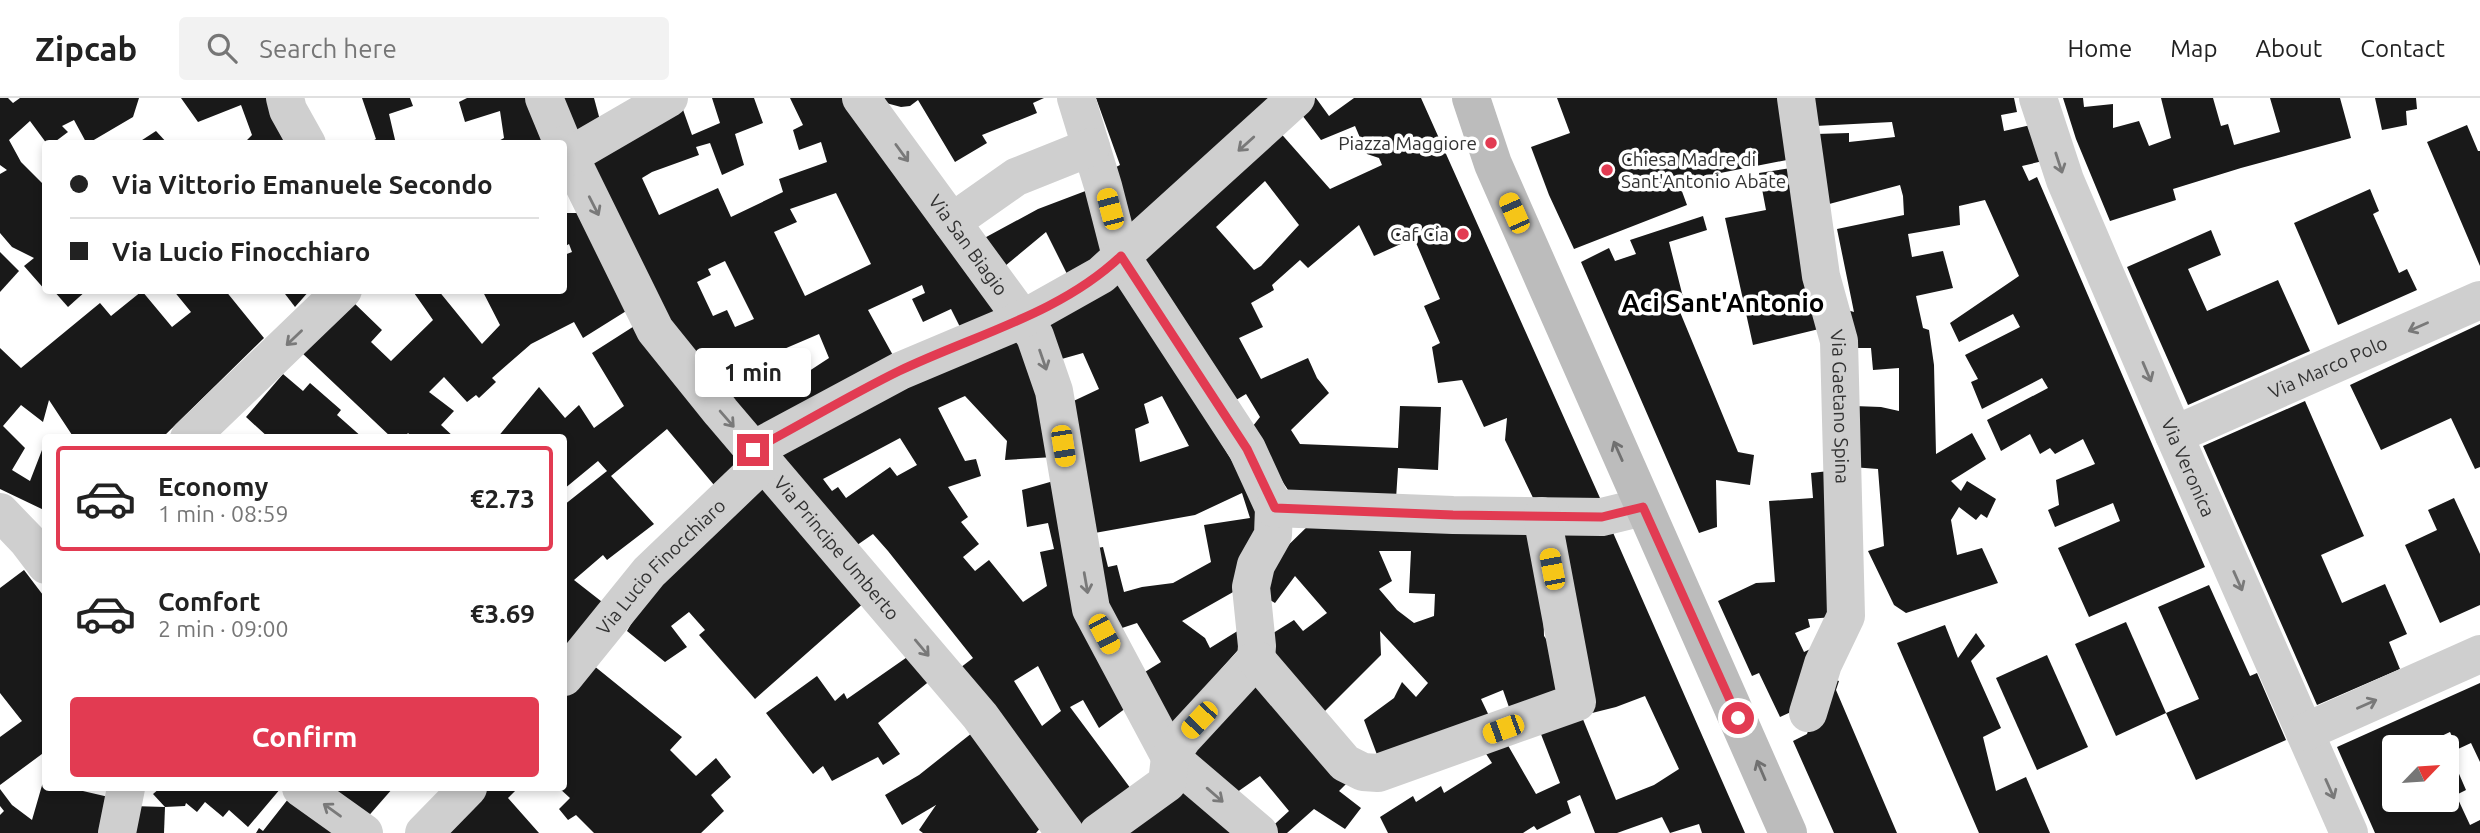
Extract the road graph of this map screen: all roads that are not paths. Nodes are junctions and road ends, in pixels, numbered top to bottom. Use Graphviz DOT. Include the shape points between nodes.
graph roads {
  1 [pos="285,98"];
  2 [pos="544,98"];
  3 [pos="669,98"];
  4 [pos="862,98"];
  5 [pos="1076,98"];
  6 [pos="1296,98"];
  7 [pos="1471,98"];
  8 [pos="1796,98"];
  9 [pos="2038,98"];
  10 [pos="305,140"];
  11 [pos="561,140"];
  12 [pos="1091,147"];
  13 [pos="567,150"];
  14 [pos="567,155"];
  15 [pos="952,222"];
  16 [pos="1121,256"];
  17 [pos="339,294"];
  18 [pos="2480,300"];
  19 [pos="1021,320"];
  20 [pos="193,434"];
  21 [pos="2174,435"];
  22 [pos="759,456"];
  23 [pos="1643,507"];
  24 [pos="1275,508"];
  25 [pos="0,512"];
  26 [pos="1542,516"];
  27 [pos="29,548"];
  28 [pos="2480,654"];
  29 [pos="1256,659"];
  30 [pos="567,673"];
  31 [pos="1808,713"];
  32 [pos="2305,732"];
  33 [pos="1170,757"];
  34 [pos="124,791"];
  35 [pos="305,791"];
  36 [pos="465,791"];
  37 [pos="117,833"];
  38 [pos="364,833"];
  39 [pos="424,833"];
  40 [pos="1065,833"];
  41 [pos="1098,833"];
  42 [pos="1259,833"];
  43 [pos="1788,833"];
  44 [pos="2349,833"];
  1 -- 10 [label="street"];
  2 -- 11 [label="street, Via Principe Umberto"];
  3 -- 13 [label="street"];
  4 -- 15 [label="street, Via San Biagio, one-way"];
  5 -- 12 [label="street"];
  6 -- 16 [label="street, Via Lucio Finocchiaro, one-way"];
  23 -- 7 [label="street, one-way" via="1493,164"];
  8 -- 31 [label="street, Via Gaetano Spina" via="1821,276 1839,341 1846,616"];
  9 -- 21 [label="street, Via Veronica, one-way" via="2065,180"];
  12 -- 15 [label="street" via="1016,177"];
  12 -- 16 [label="street"];
  14 -- 22 [label="street, Via Principe Umberto, one-way" via="655,330"];
  15 -- 19 [label="street, Via San Biagio"];
  16 -- 19 [label="street, Via Lucio Finocchiaro" via="1101,275"];
  16 -- 24 [label="street" via="1247,449"];
  17 -- 20 [label="street, one-way"];
  18 -- 21 [label="street, Via Marco Polo, one-way"];
  19 -- 22 [label="street, Via Lucio Finocchiaro" via="900,371"];
  19 -- 33 [label="street, Via San Biagio, one-way" via="1035,336 1054,391 1091,609"];
  21 -- 32 [label="street, Via Veronica, one-way"];
  22 -- 30 [label="street, Via Lucio Finocchiaro" via="649,572"];
  22 -- 40 [label="street, Via Principe Umberto, one-way" via="980,716"];
  23 -- 26 [label="street" via="1602,517"];
  43 -- 23 [label="street, one-way"];
  24 -- 26 [label="street"];
  24 -- 29 [label="street" via="1273,535 1256,565 1251,587"];
  25 -- 27 [label="street"];
  26 -- 29 [label="street" via="1577,702 1378,772 1363,772 1345,763"];
  32 -- 28 [label="street, one-way"];
  29 -- 33 [label="street" via="1182,738"];
  32 -- 44 [label="street, Via Veronica, one-way"];
  33 -- 41 [label="street" via="1167,783"];
  33 -- 42 [label="street, one-way"];
  34 -- 37 [label="street"];
  38 -- 35 [label="street, one-way"];
  36 -- 39 [label="street"];
}
